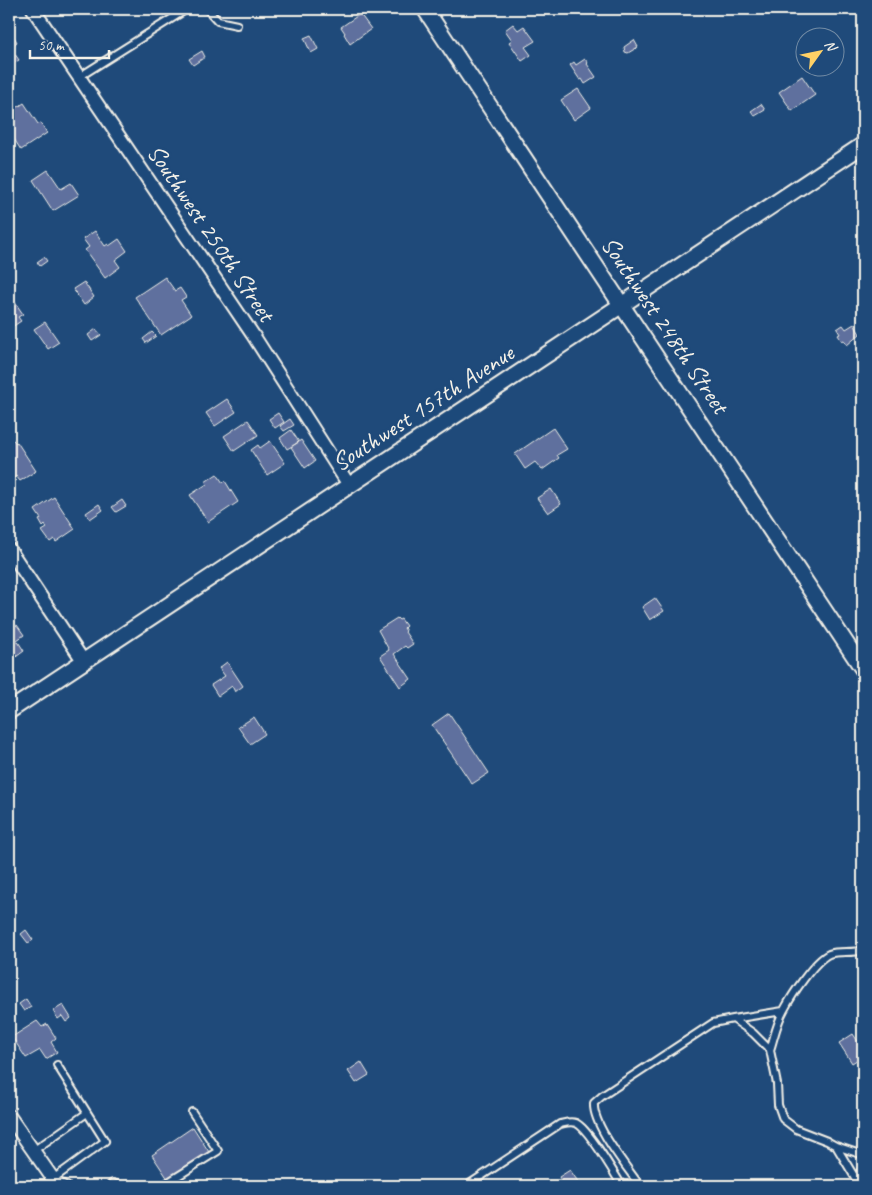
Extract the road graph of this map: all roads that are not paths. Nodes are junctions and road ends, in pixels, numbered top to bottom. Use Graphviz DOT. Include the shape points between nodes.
graph roads {
  1 [pos="33,9"];
  2 [pos="187,9"];
  3 [pos="206,9"];
  4 [pos="425,9"];
  5 [pos="237,25"];
  6 [pos="79,77"];
  7 [pos="863,145"];
  8 [pos="622,305"];
  9 [pos="349,485"];
  10 [pos="9,549"];
  11 [pos="84,662"];
  12 [pos="863,669"];
  13 [pos="9,711"];
  14 [pos="863,950"];
  15 [pos="783,1011"];
  16 [pos="733,1019"];
  17 [pos="770,1050"];
  18 [pos="57,1065"];
  19 [pos="192,1112"];
  20 [pos="87,1114"];
  21 [pos="9,1116"];
  22 [pos="836,1146"];
  23 [pos="615,1150"];
  24 [pos="33,1151"];
  25 [pos="863,1155"];
  26 [pos="604,1158"];
  27 [pos="863,1168"];
  28 [pos="53,1178"];
  29 [pos="856,1179"];
  30 [pos="471,1183"];
  31 [pos="67,1186"];
  32 [pos="109,1186"];
  33 [pos="122,1186"];
  34 [pos="162,1186"];
  35 [pos="622,1186"];
  36 [pos="640,1186"];
  37 [pos="860,1186"];
  1 -- 6 [label="street, Southwest 250th Street"];
  2 -- 6 [label="lane"];
  3 -- 5 [label="lane" via="218,21"];
  4 -- 8 [label="street, Southwest 248th Street"];
  6 -- 9 [label="street, Southwest 250th Street" via="253,335"];
  7 -- 8 [label="street, Southwest 157th Avenue"];
  8 -- 9 [label="street, Southwest 157th Avenue"];
  8 -- 12 [label="street, Southwest 248th Street"];
  9 -- 11 [label="street, Southwest 157th Avenue"];
  10 -- 11 [label="street"];
  11 -- 13 [label="street, Southwest 157th Avenue"];
  14 -- 15 [label="lane" via="832,953 821,958"];
  15 -- 16 [label="lane"];
  15 -- 17 [label="lane"];
  16 -- 17 [label="lane"];
  16 -- 23 [label="lane" via="713,1023 594,1103 598,1124"];
  17 -- 22 [label="lane" via="783,1119 796,1129"];
  18 -- 20 [label="lane"];
  19 -- 34 [label="lane" via="218,1151"];
  20 -- 24 [label="lane"];
  20 -- 28 [label="lane" via="105,1142"];
  21 -- 24 [label="street"];
  22 -- 25 [label="lane"];
  22 -- 29 [label="lane"];
  23 -- 26 [label="lane"];
  23 -- 36 [label="lane"];
  24 -- 28 [label="street"];
  26 -- 30 [label="lane" via="586,1132 576,1123 569,1122 560,1124"];
  26 -- 35 [label="lane"];
  27 -- 29 [label="lane"];
  28 -- 31 [label="lane"];
  29 -- 37 [label="lane"];
  32 -- 33 [label="lane" via="113,1183"];
}
